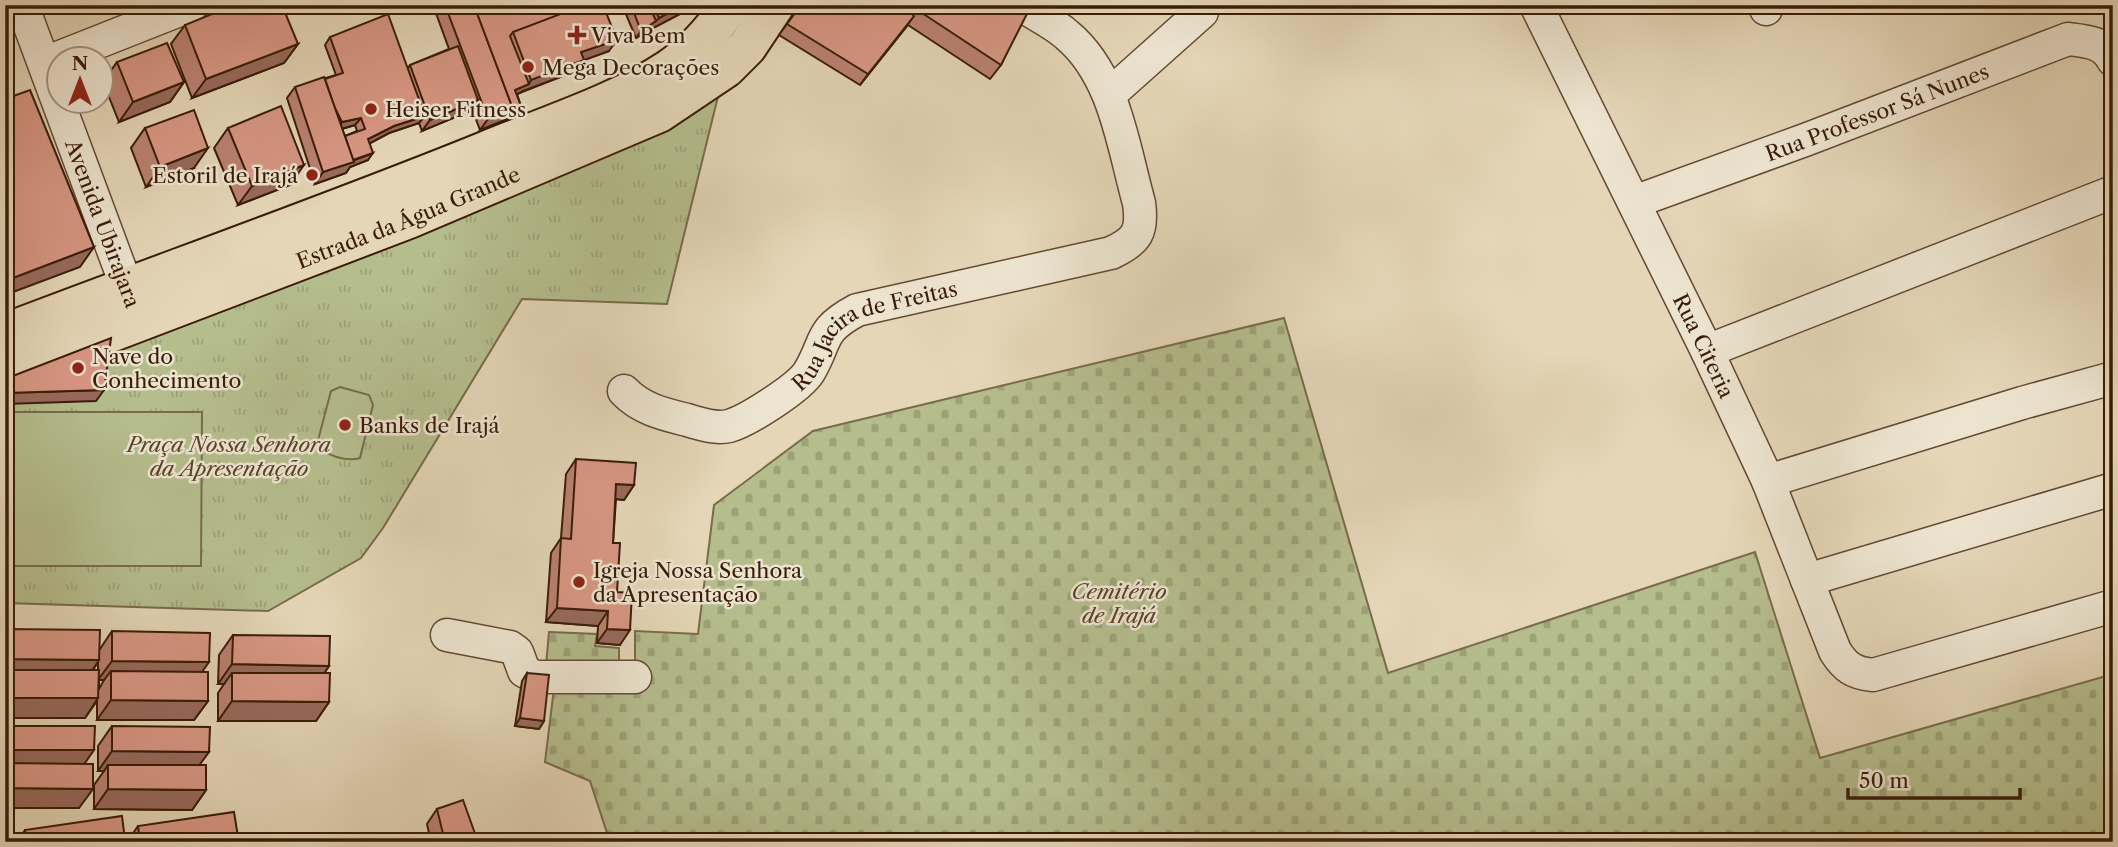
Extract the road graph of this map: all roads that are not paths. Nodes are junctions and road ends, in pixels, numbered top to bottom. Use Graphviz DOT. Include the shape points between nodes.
graph roads {
  1 [pos="22,5"];
  2 [pos="192,5"];
  3 [pos="730,5"];
  4 [pos="775,5"];
  5 [pos="1021,5"];
  6 [pos="1536,5"];
  7 [pos="1202,12"];
  8 [pos="2113,60"];
  9 [pos="45,63"];
  10 [pos="1109,95"];
  11 [pos="2113,192"];
  12 [pos="1634,202"];
  13 [pos="126,288"];
  14 [pos="141,323"];
  15 [pos="5,333"];
  16 [pos="1707,351"];
  17 [pos="5,373"];
  18 [pos="2113,378"];
  19 [pos="624,391"];
  20 [pos="1768,481"];
  21 [pos="2113,489"];
  22 [pos="1807,580"];
  23 [pos="2113,606"];
  24 [pos="447,635"];
  25 [pos="635,677"];
  1 -- 9 [label="street, Avenida Ubirajara"];
  2 -- 9 [label="street"];
  3 -- 13 [label="main road, Estrada da Água Grande" via="713,31 686,58 614,98"];
  4 -- 14 [label="main road, Estrada da Água Grande" via="747,47 726,68 659,113 410,219"];
  5 -- 10 [label="street" via="1068,35 1092,61"];
  6 -- 12 [label="street, Rua Citeria"];
  7 -- 10 [label="street"];
  8 -- 12 [label="street, Rua Professor Sá Nunes" via="2092,41 2068,39"];
  9 -- 13 [label="street, Avenida Ubirajara"];
  10 -- 19 [label="street, Rua Jacira de Freitas" via="1142,220 1137,235 1125,247 857,310 838,320 824,336 808,373 796,387 729,426 710,427 653,411"];
  11 -- 16 [label="street"];
  12 -- 16 [label="street, Rua Citeria"];
  13 -- 14 [label="street, Avenida Ubirajara"];
  13 -- 15 [label="main road, Estrada da Água Grande"];
  14 -- 17 [label="main road, Estrada da Água Grande"];
  16 -- 20 [label="street, Rua Citeria"];
  18 -- 20 [label="street"];
  20 -- 22 [label="street, Rua Citeria"];
  21 -- 22 [label="street"];
  22 -- 23 [label="street, Rua Citeria" via="1843,663 1850,670 1873,675"];
  24 -- 25 [label="street" via="510,647 517,652 524,671 534,677"];
}
